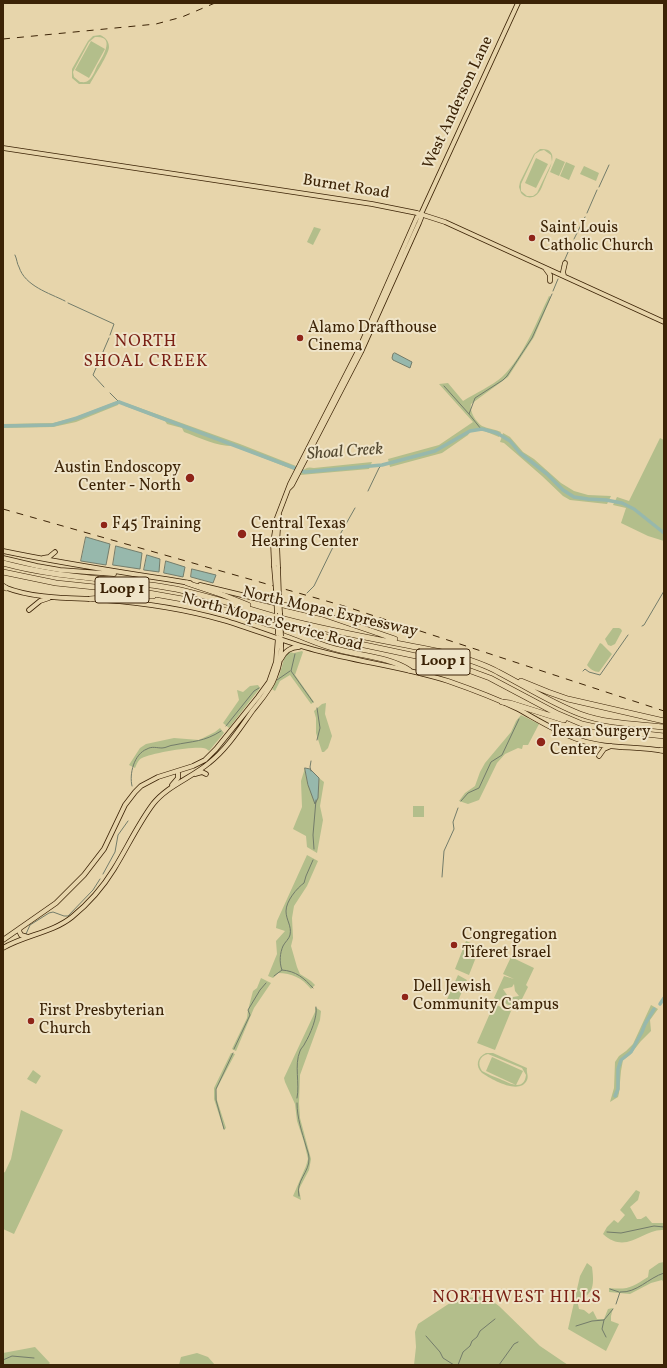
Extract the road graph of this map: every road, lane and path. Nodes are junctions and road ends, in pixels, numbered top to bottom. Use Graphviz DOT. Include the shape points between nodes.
graph roads {
  1 [pos="518,3"];
  2 [pos="3,148"];
  3 [pos="408,211"];
  4 [pos="421,214"];
  5 [pos="415,223"];
  6 [pos="400,261"];
  7 [pos="565,263"];
  8 [pos="543,266"];
  9 [pos="564,276"];
  10 [pos="550,281"];
  11 [pos="380,306"];
  12 [pos="373,317"];
  13 [pos="664,322"];
  14 [pos="370,333"];
  15 [pos="336,397"];
  16 [pos="3,551"];
  17 [pos="55,552"];
  18 [pos="3,558"];
  19 [pos="42,558"];
  20 [pos="3,564"];
  21 [pos="276,567"];
  22 [pos="3,570"];
  23 [pos="126,573"];
  24 [pos="187,583"];
  25 [pos="4,587"];
  26 [pos="276,590"];
  27 [pos="277,596"];
  28 [pos="52,597"];
  29 [pos="90,599"];
  30 [pos="188,600"];
  31 [pos="266,600"];
  32 [pos="278,606"];
  33 [pos="29,610"];
  34 [pos="263,613"];
  35 [pos="267,624"];
  36 [pos="280,637"];
  37 [pos="412,646"];
  38 [pos="306,648"];
  39 [pos="280,663"];
  40 [pos="409,670"];
  41 [pos="498,671"];
  42 [pos="502,702"];
  43 [pos="246,720"];
  44 [pos="664,721"];
  45 [pos="582,724"];
  46 [pos="229,732"];
  47 [pos="664,732"];
  48 [pos="616,746"];
  49 [pos="663,751"];
  50 [pos="218,755"];
  51 [pos="599,756"];
  52 [pos="207,758"];
  53 [pos="204,767"];
  54 [pos="189,768"];
  55 [pos="178,771"];
  56 [pos="206,774"];
  57 [pos="189,776"];
  58 [pos="166,791"];
  59 [pos="20,927"];
  60 [pos="30,937"];
  61 [pos="3,940"];
  62 [pos="3,946"];
  1 -- 4 [label="main road, West Anderson Lane"];
  2 -- 3 [label="main road, Burnet Road"];
  3 -- 4 [label="main road, Burnet Road"];
  3 -- 5 [label="main road"];
  4 -- 5 [label="main road, West Anderson Lane"];
  4 -- 6 [label="main road, West Anderson Lane"];
  4 -- 8 [label="main road, Burnet Road" via="457,227"];
  5 -- 6 [label="main road, West Anderson Lane"];
  6 -- 11 [label="main road, West Anderson Lane"];
  7 -- 9 [label="main road"];
  8 -- 9 [label="main road, Burnet Road"];
  8 -- 10 [label="main road" via="550,275"];
  9 -- 13 [label="main road, Burnet Road"];
  11 -- 12 [label="main road, West Anderson Lane"];
  11 -- 14 [label="main road, West Anderson Lane"];
  12 -- 14 [label="main road"];
  12 -- 15 [label="main road, West Anderson Lane"];
  14 -- 15 [label="main road, West Anderson Lane"];
  15 -- 21 [label="main road, West Anderson Lane" via="290,484 276,518"];
  16 -- 19 [label="main road, North Mopac Service Road"];
  17 -- 19 [label="main road" via="49,557"];
  18 -- 23 [label="main road" via="60,570"];
  19 -- 23 [label="main road, North Mopac Service Road"];
  20 -- 34 [label="highway, North Mopac Expressway / Loop 1" via="57,574 175,589"];
  20 -- 47 [label="highway" via="57,577 143,586 188,594 294,624 450,657 492,672 580,716 611,724"];
  21 -- 26 [label="main road, West Anderson Lane, bridge"];
  21 -- 27 [label="main road, West Anderson Lane, bridge"];
  22 -- 30 [label="highway, North Mopac Expressway / Loop 1" via="56,583 143,592"];
  22 -- 47 [label="highway" via="63,581 179,596 294,627 449,660 492,676 579,720 611,728"];
  23 -- 24 [label="main road, North Mopac Service Road"];
  24 -- 31 [label="main road, North Mopac Service Road"];
  24 -- 34 [label="highway" via="223,595"];
  25 -- 28 [label="main road, North Mopac Service Road" via="32,595"];
  26 -- 27 [label="main road, bridge"];
  26 -- 32 [label="main road, West Anderson Lane"];
  27 -- 31 [label="main road"];
  27 -- 32 [label="main road, West Anderson Lane"];
  28 -- 29 [label="main road, North Mopac Service Road"];
  28 -- 33 [label="main road" via="41,600"];
  29 -- 30 [label="highway" via="144,596"];
  29 -- 36 [label="main road, North Mopac Service Road" via="188,611"];
  30 -- 35 [label="highway, North Mopac Expressway / Loop 1"];
  31 -- 32 [label="main road, North Mopac Service Road"];
  32 -- 36 [label="main road, West Anderson Lane, bridge"];
  32 -- 36 [label="main road, West Anderson Lane, bridge" via="281,621"];
  32 -- 37 [label="highway" via="329,616"];
  34 -- 37 [label="highway, North Mopac Expressway / Loop 1"];
  35 -- 40 [label="highway" via="329,647 403,666"];
  35 -- 45 [label="highway, North Mopac Expressway / Loop 1" via="458,666 490,678"];
  36 -- 38 [label="main road, North Mopac Service Road"];
  36 -- 39 [label="main road"];
  36 -- 46 [label="main road" via="271,677"];
  37 -- 41 [label="highway, North Mopac Expressway / Loop 1" via="458,656"];
  38 -- 39 [label="main road" via="294,647 288,650"];
  38 -- 40 [label="main road, North Mopac Service Road"];
  39 -- 43 [label="main road" via="272,684"];
  40 -- 42 [label="main road, North Mopac Service Road"];
  41 -- 44 [label="highway" via="558,696"];
  41 -- 47 [label="highway, North Mopac Expressway / Loop 1" via="579,714"];
  42 -- 45 [label="highway"];
  42 -- 48 [label="main road, North Mopac Service Road" via="574,738"];
  43 -- 46 [label="main road" via="234,731"];
  43 -- 50 [label="main road"];
  45 -- 47 [label="highway, North Mopac Expressway / Loop 1" via="609,730"];
  46 -- 50 [label="main road"];
  46 -- 52 [label="main road"];
  48 -- 49 [label="main road, North Mopac Service Road"];
  48 -- 51 [label="main road" via="606,748"];
  50 -- 53 [label="main road"];
  52 -- 53 [label="main road"];
  52 -- 54 [label="main road"];
  53 -- 54 [label="main road"];
  53 -- 57 [label="main road"];
  54 -- 55 [label="main road"];
  55 -- 58 [label="main road" via="178,778"];
  55 -- 59 [label="main road" via="141,786 125,805 104,849 89,870 56,903"];
  56 -- 57 [label="main road" via="202,772"];
  57 -- 58 [label="main road"];
  58 -- 60 [label="main road" via="153,804 114,870 94,895 67,920"];
  59 -- 60 [label="main road" via="21,936"];
  59 -- 61 [label="main road"];
  60 -- 62 [label="main road"];
}
